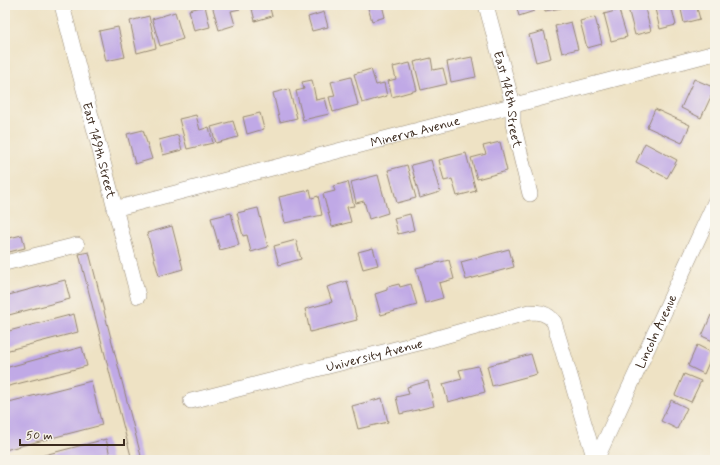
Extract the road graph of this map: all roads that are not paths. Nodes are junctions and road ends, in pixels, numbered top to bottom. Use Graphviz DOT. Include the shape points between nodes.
graph roads {
  1 [pos="63,5"];
  2 [pos="486,5"];
  3 [pos="715,53"];
  4 [pos="513,105"];
  5 [pos="530,194"];
  6 [pos="715,202"];
  7 [pos="114,209"];
  8 [pos="77,245"];
  9 [pos="5,263"];
  10 [pos="138,296"];
  11 [pos="191,401"];
  12 [pos="596,460"];
  1 -- 7 [label="street, East 149th Street"];
  2 -- 4 [label="street, East 148th Street"];
  3 -- 4 [label="street, Minerva Avenue"];
  4 -- 5 [label="street, East 148th Street" via="513,124"];
  4 -- 7 [label="street, Minerva Avenue"];
  6 -- 12 [label="street, Lincoln Avenue"];
  7 -- 10 [label="street, East 149th Street"];
  8 -- 9 [label="street"];
  11 -- 12 [label="street, University Avenue" via="423,342 529,312 546,314 554,322"];
}
